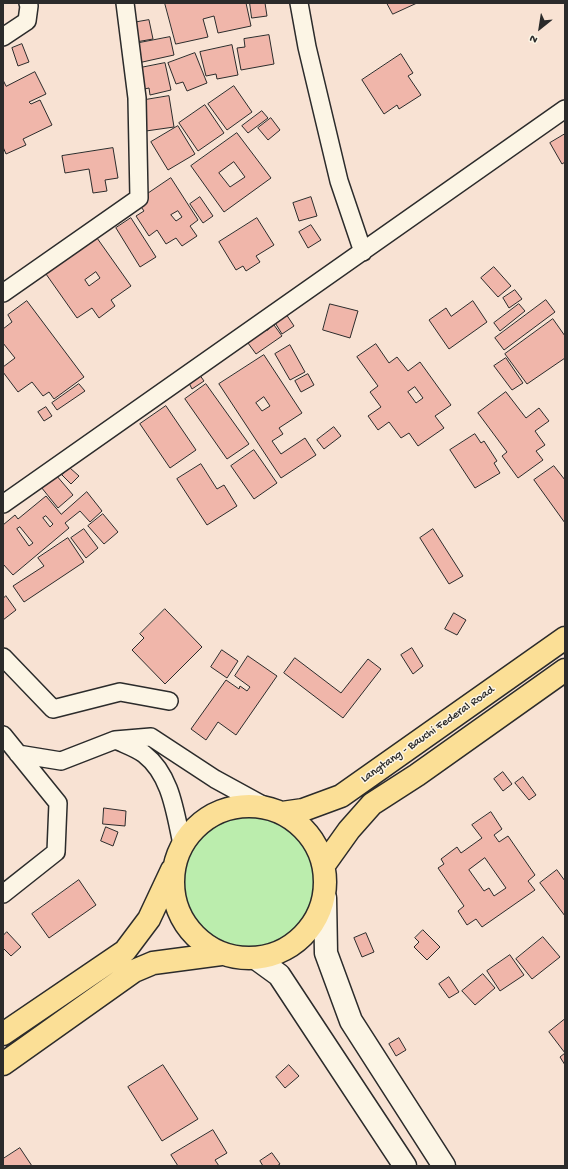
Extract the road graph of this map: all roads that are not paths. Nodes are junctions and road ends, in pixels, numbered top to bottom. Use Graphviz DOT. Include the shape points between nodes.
graph roads {
  1 [pos="28,3"];
  2 [pos="125,3"];
  3 [pos="299,3"];
  4 [pos="3,37"];
  5 [pos="565,109"];
  6 [pos="363,252"];
  7 [pos="3,293"];
  8 [pos="3,504"];
  9 [pos="565,638"];
  10 [pos="3,657"];
  11 [pos="565,670"];
  12 [pos="169,701"];
  13 [pos="3,735"];
  14 [pos="115,740"];
  15 [pos="18,754"];
  16 [pos="275,811"];
  17 [pos="182,844"];
  18 [pos="324,865"];
  19 [pos="174,867"];
  20 [pos="3,894"];
  21 [pos="325,898"];
  22 [pos="221,954"];
  23 [pos="257,959"];
  24 [pos="3,1034"];
  25 [pos="3,1064"];
  26 [pos="404,1166"];
  27 [pos="444,1166"];
  1 -- 4 [label="street" via="27,21"];
  2 -- 7 [label="street" via="137,98 139,198"];
  3 -- 6 [label="street" via="339,181"];
  5 -- 6 [label="street"];
  6 -- 8 [label="street"];
  9 -- 16 [label="main road, Langtang - Bauchi Federal Road" via="341,796 302,810"];
  10 -- 12 [label="street" via="53,709 120,692"];
  11 -- 18 [label="main road, Langtang - Bauchi Federal Road" via="372,804"];
  13 -- 15 [label="street"];
  14 -- 15 [label="street" via="61,761"];
  14 -- 16 [label="street" via="151,737 215,779"];
  14 -- 17 [label="street" via="143,754 160,771 171,795"];
  15 -- 20 [label="street" via="58,803 56,852"];
  16 -- 17 [label="main road, Langtang - Bauchi Federal Road" via="243,806 219,812 198,825"];
  16 -- 18 [label="main road" via="301,826 316,844"];
  17 -- 19 [label="main road"];
  18 -- 21 [label="main road"];
  19 -- 22 [label="main road" via="172,889 177,909 187,928 202,943"];
  19 -- 24 [label="main road" via="149,919 125,951"];
  21 -- 23 [label="main road" via="316,921 301,940 281,952"];
  21 -- 27 [label="street" via="326,953 352,1021"];
  22 -- 23 [label="main road"];
  22 -- 25 [label="main road" via="153,963 134,971"];
  23 -- 26 [label="street" via="279,975"];
}
